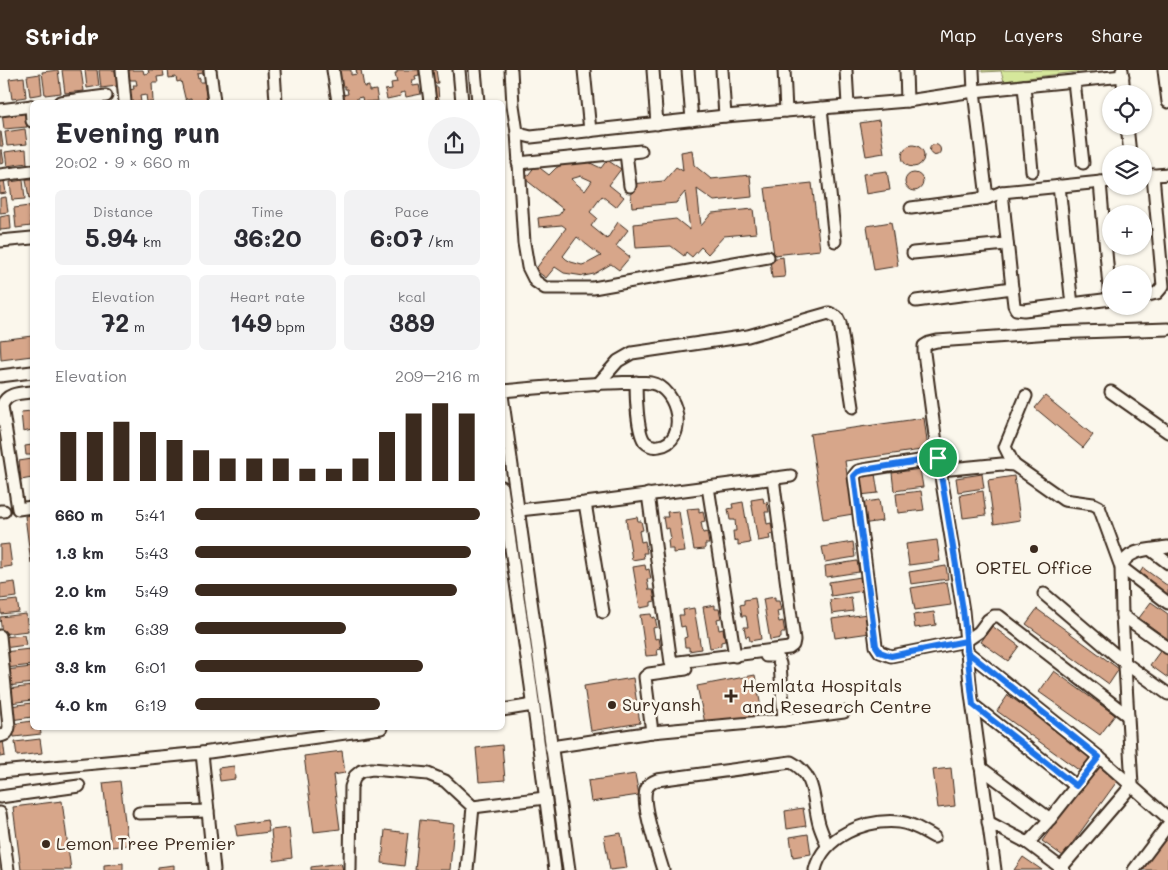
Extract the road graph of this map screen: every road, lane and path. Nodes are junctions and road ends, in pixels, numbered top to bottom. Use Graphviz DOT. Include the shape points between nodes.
graph roads {
  1 [pos="122,70"];
  2 [pos="210,70"];
  3 [pos="274,70"];
  4 [pos="333,70"];
  5 [pos="426,70"];
  6 [pos="459,70"];
  7 [pos="475,70"];
  8 [pos="511,70"];
  9 [pos="584,70"];
  10 [pos="653,70"];
  11 [pos="688,70"];
  12 [pos="722,70"];
  13 [pos="784,70"];
  14 [pos="846,70"];
  15 [pos="906,70"];
  16 [pos="973,70"];
  17 [pos="1164,70"];
  18 [pos="1122,73"];
  19 [pos="1074,81"];
  20 [pos="1024,86"];
  21 [pos="974,91"];
  22 [pos="106,96"];
  23 [pos="89,100"];
  24 [pos="125,100"];
  25 [pos="214,100"];
  26 [pos="276,100"];
  27 [pos="338,100"];
  28 [pos="430,100"];
  29 [pos="462,100"];
  30 [pos="478,100"];
  31 [pos="907,101"];
  32 [pos="1168,102"];
  33 [pos="848,105"];
  34 [pos="30,106"];
  35 [pos="821,108"];
  36 [pos="0,110"];
  37 [pos="786,111"];
  38 [pos="725,116"];
  39 [pos="692,120"];
  40 [pos="657,124"];
  41 [pos="590,131"];
  42 [pos="517,132"];
  43 [pos="641,151"];
  44 [pos="626,153"];
  45 [pos="518,163"];
  46 [pos="1083,163"];
  47 [pos="30,171"];
  48 [pos="1032,171"];
  49 [pos="1168,174"];
  50 [pos="0,175"];
  51 [pos="1152,176"];
  52 [pos="1102,182"];
  53 [pos="630,186"];
  54 [pos="1059,186"];
  55 [pos="1002,192"];
  56 [pos="1107,195"];
  57 [pos="1151,195"];
  58 [pos="988,198"];
  59 [pos="910,208"];
  60 [pos="30,238"];
  61 [pos="835,240"];
  62 [pos="0,241"];
  63 [pos="1006,244"];
  64 [pos="913,253"];
  65 [pos="768,257"];
  66 [pos="1110,265"];
  67 [pos="1012,288"];
  68 [pos="1152,294"];
  69 [pos="916,300"];
  70 [pos="1102,300"];
  71 [pos="1072,305"];
  72 [pos="1168,329"];
  73 [pos="30,372"];
  74 [pos="0,376"];
  75 [pos="636,382"];
  76 [pos="598,384"];
  77 [pos="505,391"];
  78 [pos="30,392"];
  79 [pos="1111,392"];
  80 [pos="1026,396"];
  81 [pos="854,407"];
  82 [pos="505,415"];
  83 [pos="1168,432"];
  84 [pos="938,458"];
  85 [pos="1014,465"];
  86 [pos="940,470"];
  87 [pos="791,476"];
  88 [pos="773,478"];
  89 [pos="708,487"];
  90 [pos="648,494"];
  91 [pos="585,503"];
  92 [pos="30,508"];
  93 [pos="519,510"];
  94 [pos="505,512"];
  95 [pos="505,518"];
  96 [pos="1168,547"];
  97 [pos="1151,550"];
  98 [pos="1168,563"];
  99 [pos="1121,567"];
  100 [pos="1044,594"];
  101 [pos="1168,604"];
  102 [pos="602,612"];
  103 [pos="1122,615"];
  104 [pos="0,636"];
  105 [pos="966,646"];
  106 [pos="1168,648"];
  107 [pos="735,656"];
  108 [pos="1125,662"];
  109 [pos="1168,694"];
  110 [pos="533,705"];
  111 [pos="973,705"];
  112 [pos="505,710"];
  113 [pos="844,712"];
  114 [pos="1128,716"];
  115 [pos="784,720"];
  116 [pos="366,730"];
  117 [pos="652,732"];
  118 [pos="0,736"];
  119 [pos="551,747"];
  120 [pos="202,753"];
  121 [pos="1099,757"];
  122 [pos="981,768"];
  123 [pos="0,772"];
  124 [pos="1132,785"];
  125 [pos="79,786"];
  126 [pos="1076,786"];
  127 [pos="0,797"];
  128 [pos="545,798"];
  129 [pos="473,807"];
  130 [pos="208,811"];
  131 [pos="139,812"];
  132 [pos="0,813"];
  133 [pos="1168,818"];
  134 [pos="1050,819"];
  135 [pos="988,822"];
  136 [pos="1168,825"];
  137 [pos="934,837"];
  138 [pos="1028,843"];
  139 [pos="827,846"];
  140 [pos="1062,869"];
  141 [pos="8,870"];
  142 [pos="214,870"];
  143 [pos="350,870"];
  144 [pos="467,870"];
  145 [pos="555,870"];
  146 [pos="569,870"];
  147 [pos="663,870"];
  148 [pos="815,870"];
  149 [pos="995,870"];
  150 [pos="1134,870"];
  1 -- 24 [label="street"];
  2 -- 25 [label="street"];
  3 -- 26 [label="street"];
  4 -- 27 [label="street"];
  5 -- 28 [label="street"];
  6 -- 29 [label="street"];
  7 -- 30 [label="street"];
  8 -- 42 [label="street"];
  9 -- 41 [label="street"];
  10 -- 40 [label="street"];
  11 -- 39 [label="street"];
  12 -- 38 [label="street"];
  13 -- 37 [label="street"];
  14 -- 33 [label="street"];
  15 -- 31 [label="street"];
  16 -- 21 [label="street"];
  17 -- 32 [label="street"];
  18 -- 19 [label="street"];
  19 -- 20 [label="street"];
  19 -- 46 [label="street"];
  20 -- 21 [label="street"];
  20 -- 48 [label="street"];
  21 -- 31 [label="street"];
  21 -- 58 [label="street"];
  22 -- 23 [label="street"];
  31 -- 33 [label="street"];
  33 -- 35 [label="street"];
  34 -- 36 [label="street"];
  35 -- 37 [label="street"];
  35 -- 61 [label="street"];
  37 -- 38 [label="street"];
  38 -- 39 [label="street"];
  39 -- 40 [label="street"];
  40 -- 41 [label="street"];
  41 -- 42 [label="street" via="531,137"];
  42 -- 45 [label="street"];
  43 -- 44 [label="street"];
  44 -- 45 [label="street"];
  44 -- 53 [label="street"];
  45 -- 65 [label="street" via="528,267 544,288 593,288"];
  47 -- 50 [label="street"];
  49 -- 51 [label="street"];
  52 -- 54 [label="street"];
  54 -- 55 [label="street"];
  54 -- 71 [label="street"];
  55 -- 58 [label="street"];
  55 -- 63 [label="street"];
  56 -- 66 [label="street"];
  57 -- 68 [label="street" via="1163,286"];
  58 -- 59 [label="street"];
  60 -- 62 [label="street"];
  63 -- 64 [label="street"];
  63 -- 67 [label="street"];
  67 -- 69 [label="street"];
  67 -- 71 [label="street" via="1016,309"];
  70 -- 71 [label="street"];
  72 -- 84 [label="street" via="1060,332 928,342 924,353"];
  73 -- 74 [label="street"];
  75 -- 75 [label="street" via="660,386 674,403 677,428 673,438 663,445 651,446 642,435 636,405"];
  75 -- 76 [label="street"];
  76 -- 77 [label="street"];
  76 -- 81 [label="street" via="618,361 632,353 748,336 829,313 837,316 840,323"];
  78 -- 92 [label="street" via="9,396 2,406 18,509"];
  79 -- 83 [label="street"];
  80 -- 85 [label="street" via="1005,447"];
  82 -- 93 [label="street"];
  84 -- 86 [label="street"];
  84 -- 105 [label="street" via="863,470 854,476 876,646 880,652 891,656"];
  85 -- 86 [label="street"];
  85 -- 99 [label="street" via="1064,500 1099,507"];
  86 -- 105 [label="street"];
  87 -- 88 [label="street"];
  88 -- 89 [label="street"];
  88 -- 107 [label="street" via="793,645"];
  89 -- 90 [label="street"];
  89 -- 107 [label="street"];
  90 -- 91 [label="street"];
  90 -- 107 [label="street" via="671,663"];
  91 -- 93 [label="street"];
  91 -- 102 [label="street"];
  93 -- 94 [label="street"];
  93 -- 119 [label="street"];
  95 -- 110 [label="street"];
  96 -- 97 [label="street"];
  97 -- 98 [label="street"];
  97 -- 99 [label="street" via="1128,556"];
  99 -- 101 [label="street"];
  99 -- 103 [label="street"];
  100 -- 108 [label="street"];
  103 -- 106 [label="street"];
  103 -- 108 [label="street"];
  104 -- 118 [label="street" via="9,727 5,736"];
  105 -- 111 [label="street"];
  105 -- 114 [label="street" via="988,620 999,616"];
  105 -- 121 [label="street"];
  108 -- 109 [label="street"];
  108 -- 114 [label="street"];
  110 -- 112 [label="street"];
  110 -- 128 [label="street"];
  111 -- 122 [label="street"];
  111 -- 126 [label="street"];
  113 -- 115 [label="street"];
  114 -- 124 [label="street"];
  115 -- 117 [label="street"];
  115 -- 117 [label="street" via="780,664 777,656 770,656 649,674 645,677"];
  116 -- 120 [label="street"];
  117 -- 119 [label="street"];
  119 -- 146 [label="street"];
  120 -- 123 [label="street"];
  120 -- 130 [label="street"];
  121 -- 124 [label="street"];
  121 -- 126 [label="street"];
  122 -- 134 [label="street"];
  122 -- 135 [label="street"];
  124 -- 133 [label="street"];
  124 -- 140 [label="street"];
  125 -- 127 [label="street"];
  126 -- 134 [label="street"];
  128 -- 129 [label="street"];
  128 -- 145 [label="street"];
  129 -- 143 [label="street" via="445,781 428,774 372,768 361,770 351,787"];
  129 -- 144 [label="street"];
  130 -- 131 [label="street"];
  130 -- 142 [label="street"];
  132 -- 141 [label="street"];
  134 -- 138 [label="street"];
  135 -- 138 [label="street"];
  135 -- 149 [label="street"];
  136 -- 150 [label="street"];
  137 -- 139 [label="street" via="914,826 883,822 863,826"];
  138 -- 140 [label="street"];
  139 -- 147 [label="street" via="808,776 800,766 791,762 657,780 646,790 645,802"];
  139 -- 148 [label="street" via="817,860"];
}
